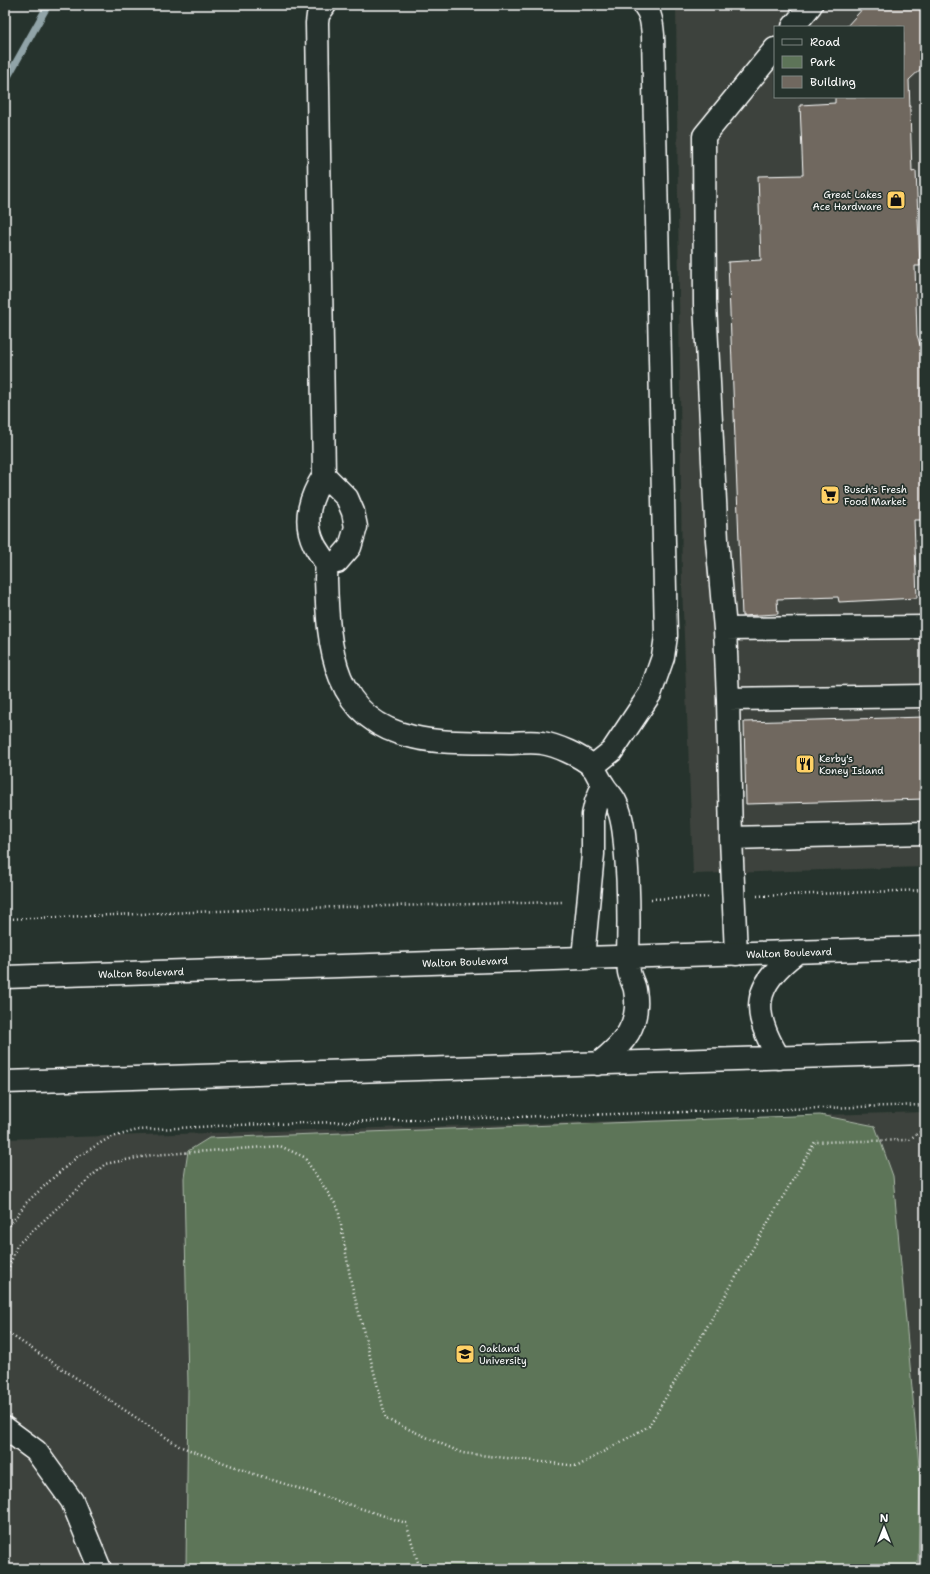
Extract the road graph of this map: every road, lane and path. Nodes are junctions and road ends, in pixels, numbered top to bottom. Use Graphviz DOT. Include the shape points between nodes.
graph roads {
  1 [pos="325,5"];
  2 [pos="644,5"];
  3 [pos="811,5"];
  4 [pos="794,26"];
  5 [pos="774,50"];
  6 [pos="324,475"];
  7 [pos="326,564"];
  8 [pos="925,627"];
  9 [pos="725,629"];
  10 [pos="925,696"];
  11 [pos="728,699"];
  12 [pos="592,767"];
  13 [pos="603,785"];
  14 [pos="925,833"];
  15 [pos="731,838"];
  16 [pos="925,890"];
  17 [pos="734,897"];
  18 [pos="629,900"];
  19 [pos="588,901"];
  20 [pos="5,919"];
  21 [pos="925,948"];
  22 [pos="796,953"];
  23 [pos="736,954"];
  24 [pos="628,956"];
  25 [pos="583,958"];
  26 [pos="5,977"];
  27 [pos="925,1053"];
  28 [pos="779,1058"];
  29 [pos="598,1064"];
  30 [pos="5,1082"];
  31 [pos="925,1105"];
  32 [pos="925,1129"];
  33 [pos="5,1232"];
  34 [pos="5,1278"];
  35 [pos="5,1331"];
  36 [pos="5,1428"];
  37 [pos="100,1569"];
  38 [pos="420,1569"];
  1 -- 6 [label="main road" via="318,15 317,23"];
  2 -- 12 [label="main road" via="648,9 653,35 666,636 663,657 650,694 612,751"];
  3 -- 4 [label="main road"];
  5 -- 9 [label="main road" via="704,136 705,304 716,540"];
  6 -- 7 [label="main road" via="314,491 308,521 314,543"];
  6 -- 7 [label="main road" via="346,498 353,512 356,527 350,547 337,562"];
  7 -- 12 [label="main road" via="329,638 335,664 341,682 366,716 388,730 413,738 541,743 579,757"];
  8 -- 9 [label="main road"];
  9 -- 11 [label="main road"];
  10 -- 11 [label="main road"];
  11 -- 15 [label="main road"];
  12 -- 13 [label="main road"];
  13 -- 18 [label="main road" via="616,802 623,825"];
  13 -- 19 [label="main road" via="593,815 593,854"];
  14 -- 15 [label="main road"];
  15 -- 17 [label="main road"];
  16 -- 17 [label="path"];
  17 -- 18 [label="path"];
  17 -- 23 [label="main road"];
  18 -- 24 [label="main road"];
  19 -- 20 [label="path"];
  19 -- 25 [label="main road"];
  21 -- 22 [label="main road, Walton Boulevard"];
  22 -- 23 [label="main road, Walton Boulevard"];
  22 -- 28 [label="main road" via="773,974 765,985 760,1000 764,1030"];
  23 -- 24 [label="main road, Walton Boulevard"];
  24 -- 25 [label="main road, Walton Boulevard"];
  24 -- 29 [label="main road" via="629,973 635,989 634,1022 616,1050"];
  25 -- 26 [label="main road, Walton Boulevard"];
  27 -- 28 [label="main road"];
  28 -- 29 [label="main road"];
  29 -- 30 [label="main road"];
  31 -- 33 [label="path" via="138,1130 109,1138 77,1157 26,1203"];
  32 -- 34 [label="path" via="908,1140 815,1142 649,1426 578,1466 462,1453 386,1418 351,1282 338,1208 304,1157 280,1146 152,1154 105,1164 17,1245"];
  35 -- 38 [label="path" via="179,1446 254,1474 406,1523"];
  36 -- 37 [label="main road" via="36,1451 72,1501"];
}
